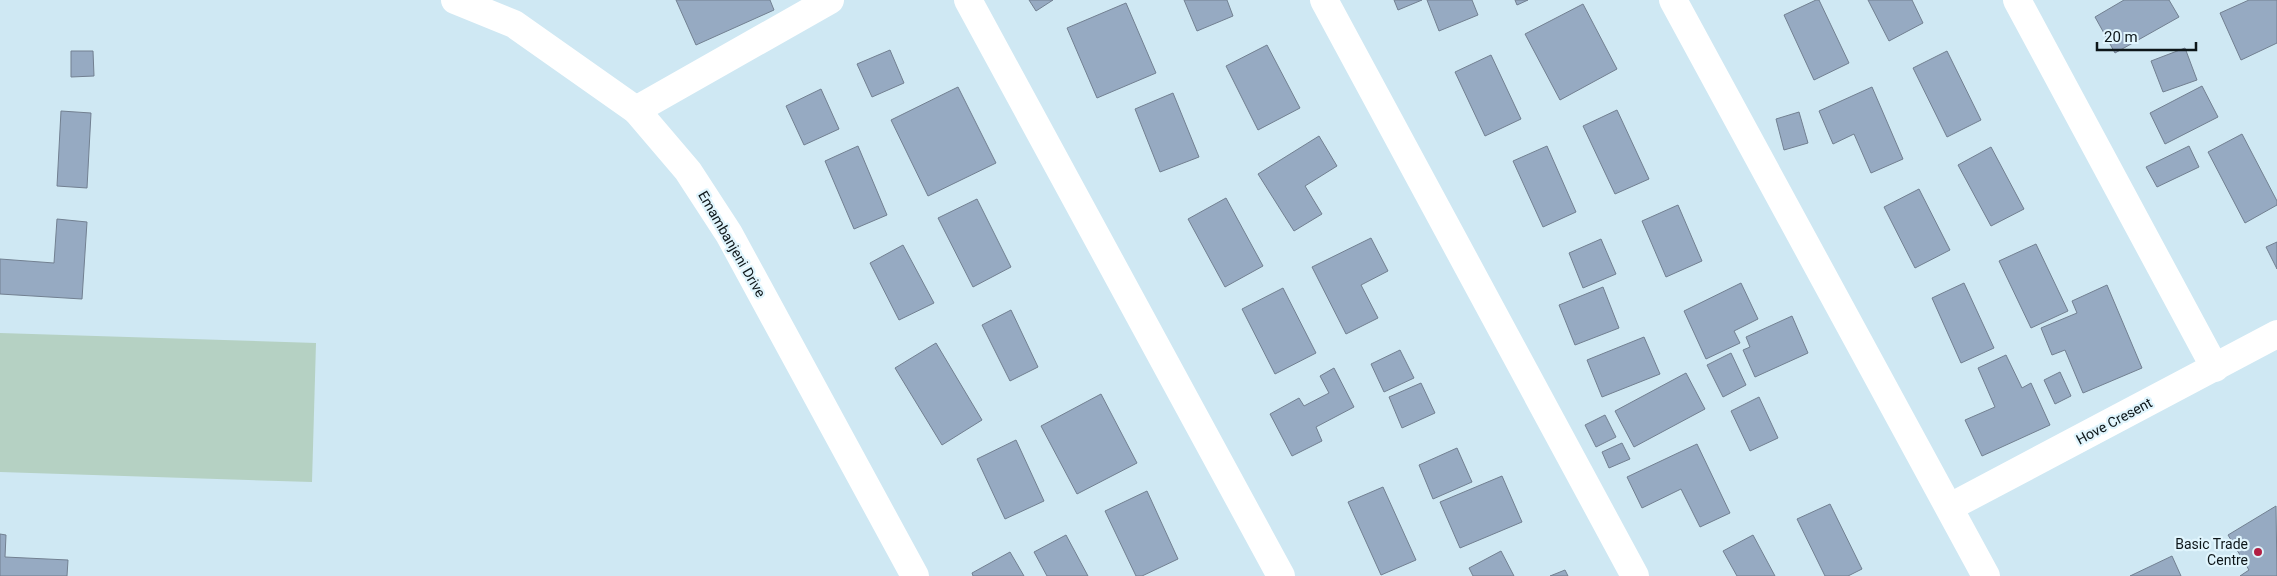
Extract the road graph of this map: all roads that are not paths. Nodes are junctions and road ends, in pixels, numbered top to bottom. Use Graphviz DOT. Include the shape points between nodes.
graph roads {
  1 [pos="455,0"];
  2 [pos="830,0"];
  3 [pos="968,0"];
  4 [pos="1324,0"];
  5 [pos="1673,0"];
  6 [pos="2017,0"];
  7 [pos="636,110"];
  8 [pos="2277,334"];
  9 [pos="2215,368"];
  10 [pos="1950,507"];
  11 [pos="915,576"];
  12 [pos="1281,576"];
  13 [pos="1635,576"];
  14 [pos="1986,576"];
  1 -- 7 [label="street, Emambanjeni Drive" via="514,24"];
  2 -- 7 [label="street"];
  3 -- 12 [label="street"];
  4 -- 13 [label="street"];
  5 -- 10 [label="street"];
  6 -- 9 [label="street"];
  7 -- 11 [label="street, Emambanjeni Drive" via="688,171 729,234"];
  8 -- 9 [label="street, Hove Cresent"];
  9 -- 10 [label="street, Hove Cresent"];
  10 -- 14 [label="street"];
}
